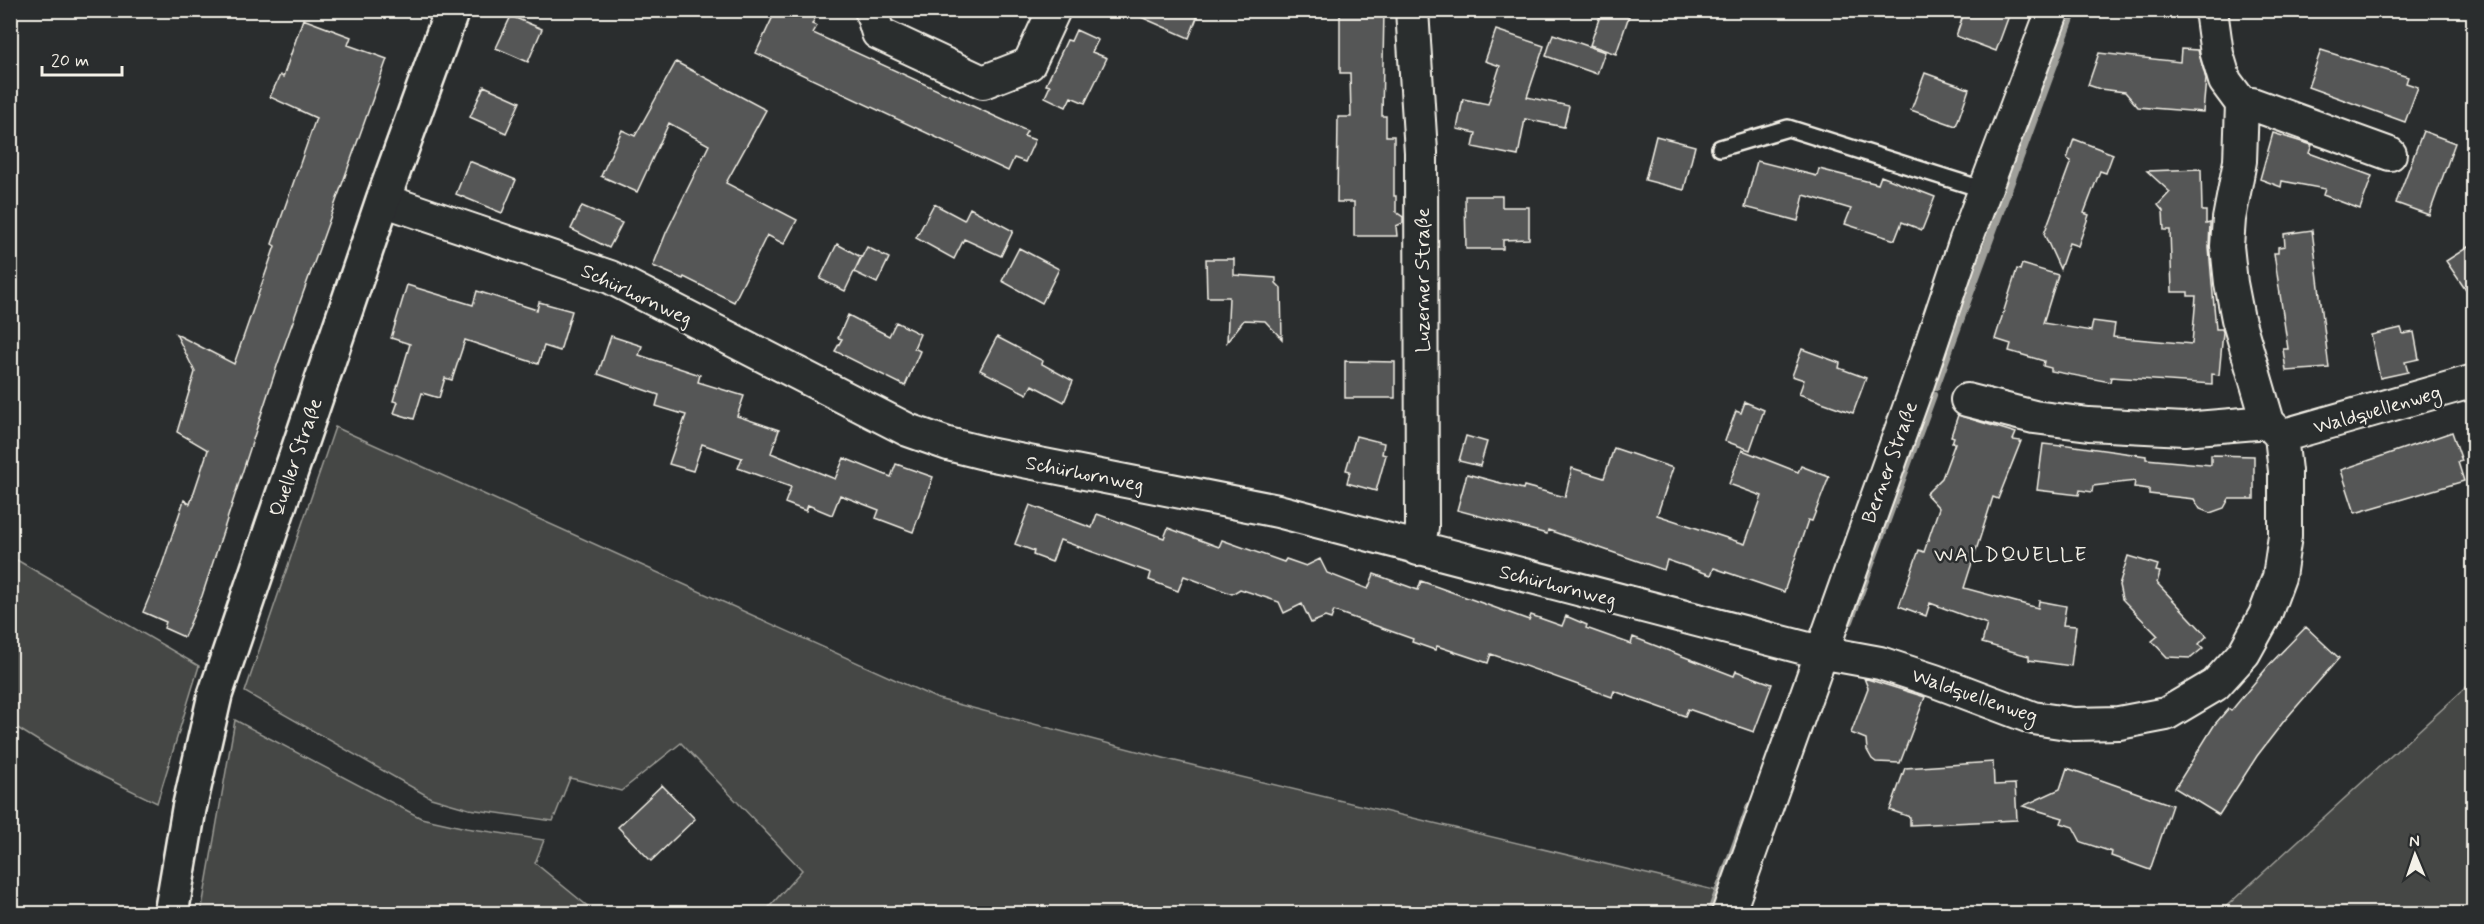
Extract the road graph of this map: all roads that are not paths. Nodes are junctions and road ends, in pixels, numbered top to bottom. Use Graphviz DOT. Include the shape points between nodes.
graph roads {
  1 [pos="452,10"];
  2 [pos="871,10"];
  3 [pos="1054,10"];
  4 [pos="1412,10"];
  5 [pos="2053,10"];
  6 [pos="2211,10"];
  7 [pos="2242,104"];
  8 [pos="1720,148"];
  9 [pos="2390,154"];
  10 [pos="1985,190"];
  11 [pos="382,200"];
  12 [pos="2474,381"];
  13 [pos="1967,400"];
  14 [pos="2275,429"];
  15 [pos="1418,549"];
  16 [pos="1820,652"];
  17 [pos="171,914"];
  18 [pos="1728,914"];
  1 -- 11 [label="street, Queller Straße"];
  2 -- 3 [label="street" via="878,33 983,82 1029,64"];
  4 -- 15 [label="street, Luzerner Straße" via="1422,152 1422,527"];
  5 -- 10 [label="street, Berner Straße"];
  6 -- 7 [label="street" via="2225,81"];
  7 -- 9 [label="street" via="2252,104"];
  7 -- 14 [label="street, Waldquellenweg" via="2240,161 2227,246 2238,319"];
  8 -- 10 [label="lane" via="1788,128"];
  10 -- 16 [label="street, Berner Straße"];
  11 -- 15 [label="street, Schürhornweg" via="610,277 908,430 948,444 1278,511"];
  11 -- 17 [label="street, Queller Straße" via="215,695 189,809"];
  12 -- 14 [label="street, Waldquellenweg"];
  13 -- 14 [label="street, Waldquellenweg" via="2034,417 2089,424"];
  14 -- 16 [label="street, Waldquellenweg" via="2285,471 2285,536 2279,577 2265,615 2244,652 2215,685 2166,714 2119,723 2033,718 1880,663"];
  15 -- 16 [label="street, Schürhornweg"];
  16 -- 18 [label="street, Berner Straße"];
}
